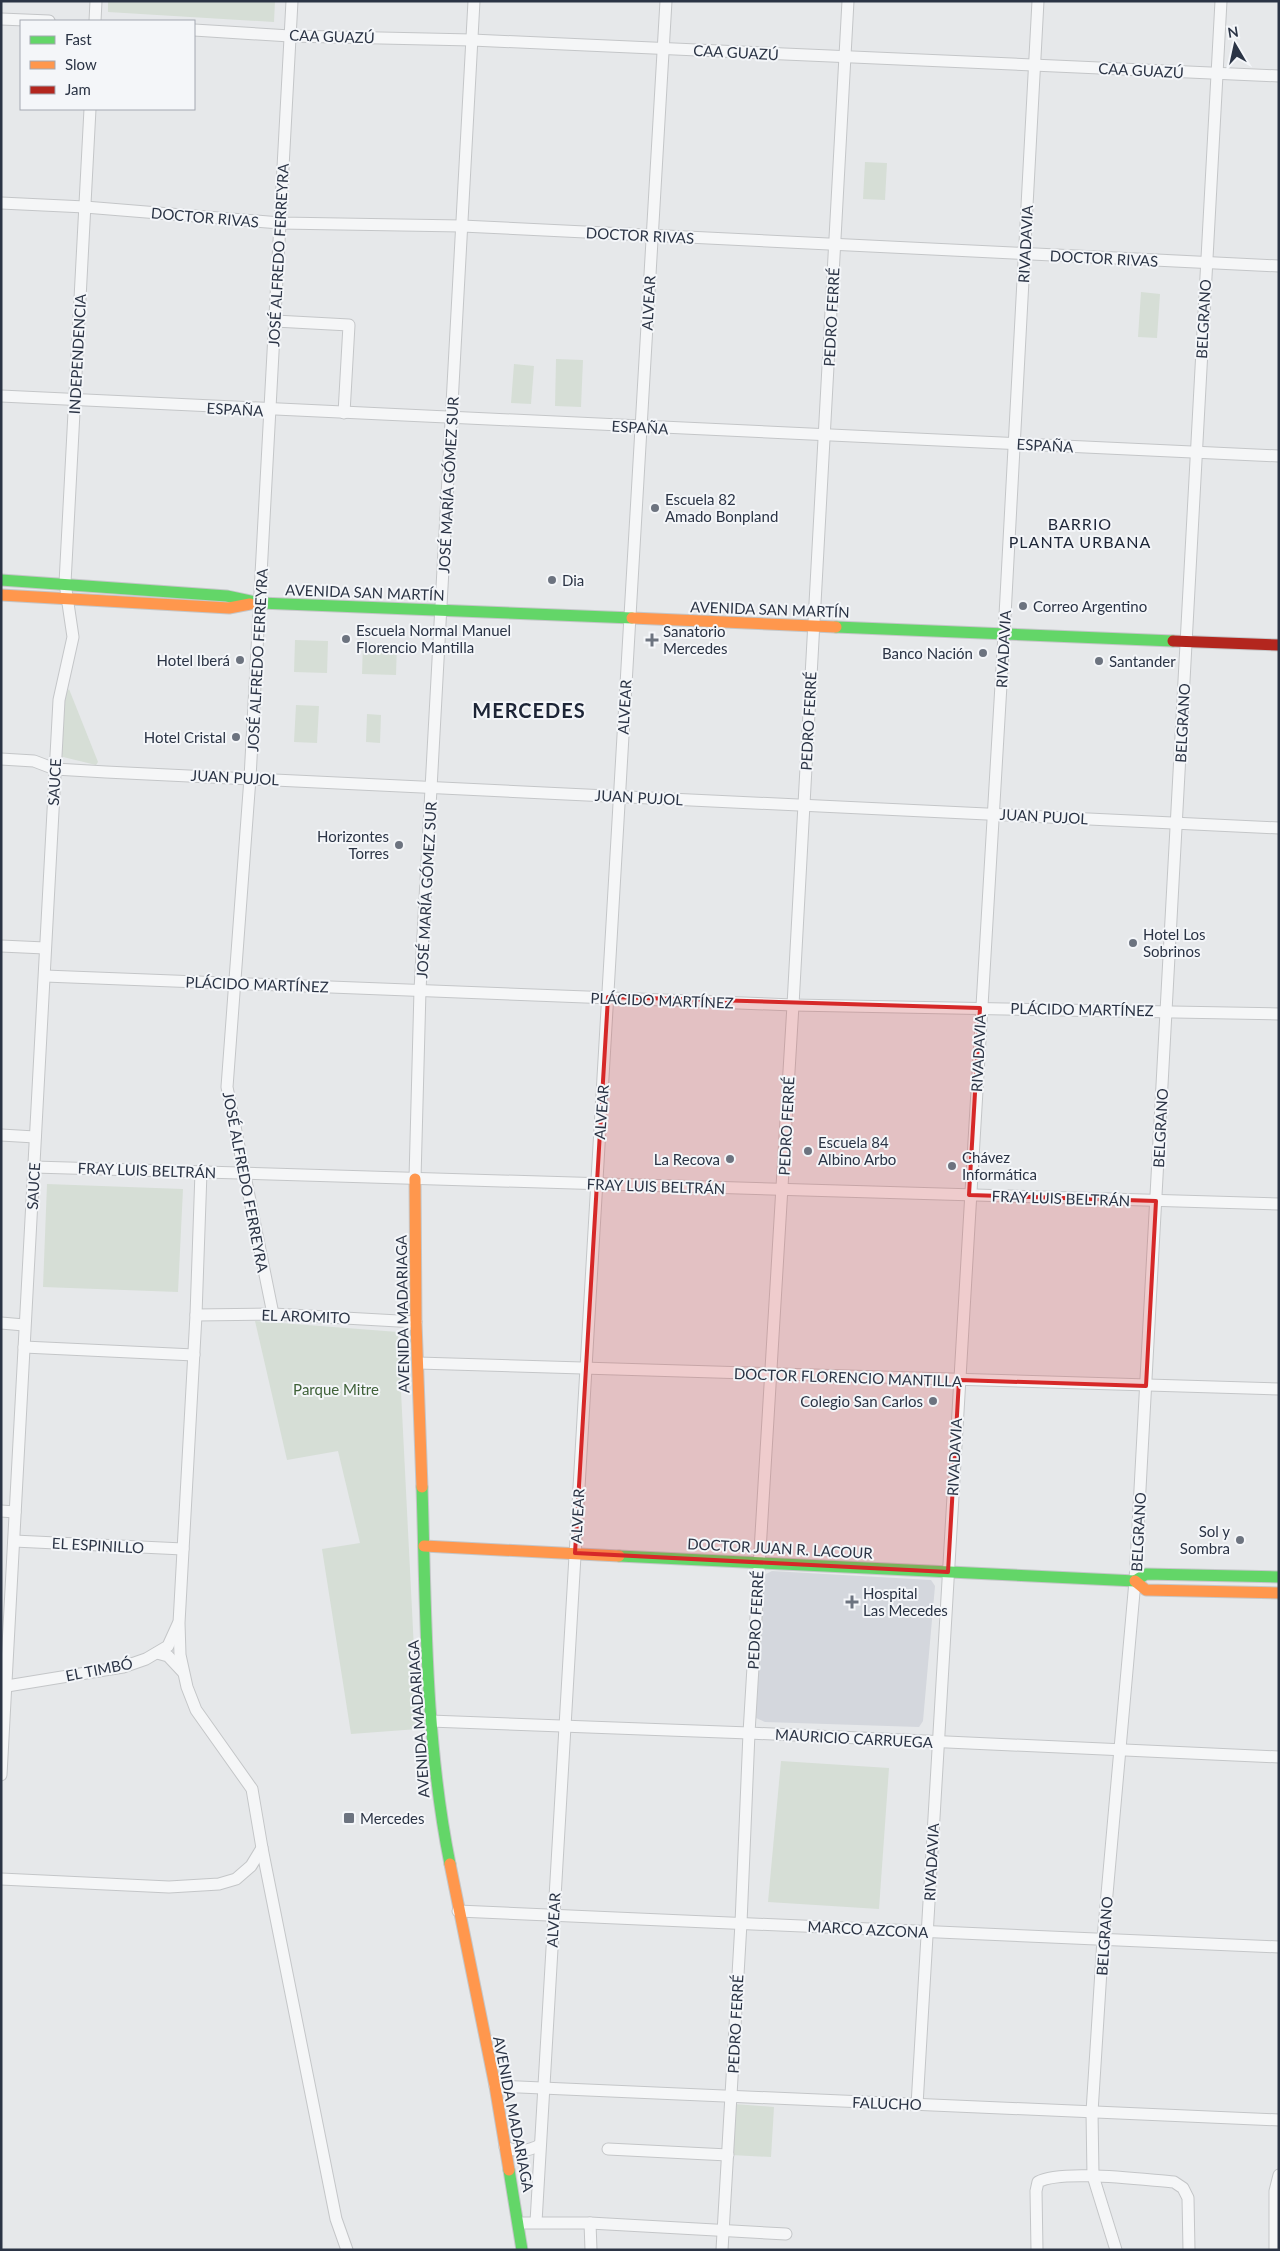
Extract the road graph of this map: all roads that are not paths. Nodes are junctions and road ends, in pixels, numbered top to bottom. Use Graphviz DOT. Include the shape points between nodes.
graph roads {
  1 [pos="96,1"];
  2 [pos="292,1"];
  3 [pos="474,1"];
  4 [pos="666,1"];
  5 [pos="848,1"];
  6 [pos="1038,1"];
  7 [pos="1220,1"];
  8 [pos="1,19"];
  9 [pos="25,20"];
  10 [pos="94,20"];
  11 [pos="195,30"];
  12 [pos="290,36"];
  13 [pos="472,40"];
  14 [pos="663,48"];
  15 [pos="845,56"];
  16 [pos="1034,65"];
  17 [pos="1217,73"];
  18 [pos="1279,76"];
  19 [pos="90,110"];
  20 [pos="1,203"];
  21 [pos="85,207"];
  22 [pos="280,223"];
  23 [pos="462,226"];
  24 [pos="652,235"];
  25 [pos="835,244"];
  26 [pos="1024,254"];
  27 [pos="1206,263"];
  28 [pos="1279,266"];
  29 [pos="275,321"];
  30 [pos="1,396"];
  31 [pos="75,401"];
  32 [pos="270,410"];
  33 [pos="344,414"];
  34 [pos="452,418"];
  35 [pos="641,427"];
  36 [pos="824,435"];
  37 [pos="1014,444"];
  38 [pos="1196,452"];
  39 [pos="1279,456"];
  40 [pos="1,580"];
  41 [pos="65,583"];
  42 [pos="1,595"];
  43 [pos="67,599"];
  44 [pos="260,602"];
  45 [pos="442,610"];
  46 [pos="630,618"];
  47 [pos="813,626"];
  48 [pos="1004,634"];
  49 [pos="1186,641"];
  50 [pos="1279,645"];
  51 [pos="1,759"];
  52 [pos="55,769"];
  53 [pos="250,778"];
  54 [pos="432,787"];
  55 [pos="619,796"];
  56 [pos="803,805"];
  57 [pos="993,814"];
  58 [pos="1176,823"];
  59 [pos="1279,828"];
  60 [pos="1,946"];
  61 [pos="45,948"];
  62 [pos="45,976"];
  63 [pos="234,982"];
  64 [pos="420,990"];
  65 [pos="608,998"];
  66 [pos="793,1005"];
  67 [pos="980,1008"];
  68 [pos="1166,1010"];
  69 [pos="1279,1014"];
  70 [pos="1,1135"];
  71 [pos="35,1137"];
  72 [pos="34,1167"];
  73 [pos="201,1172"];
  74 [pos="245,1174"];
  75 [pos="415,1179"];
  76 [pos="596,1184"];
  77 [pos="782,1190"];
  78 [pos="969,1195"];
  79 [pos="1156,1200"];
  80 [pos="1279,1204"];
  81 [pos="272,1314"];
  82 [pos="196,1315"];
  83 [pos="416,1322"];
  84 [pos="1,1323"];
  85 [pos="24,1325"];
  86 [pos="24,1347"];
  87 [pos="194,1355"];
  88 [pos="418,1364"];
  89 [pos="586,1369"];
  90 [pos="772,1375"];
  91 [pos="959,1380"];
  92 [pos="1146,1386"];
  93 [pos="1279,1389"];
  94 [pos="1,1511"];
  95 [pos="15,1512"];
  96 [pos="14,1541"];
  97 [pos="424,1546"];
  98 [pos="183,1549"];
  99 [pos="575,1553"];
  100 [pos="758,1562"];
  101 [pos="948,1572"];
  102 [pos="1279,1577"];
  103 [pos="1135,1581"];
  104 [pos="1279,1593"];
  105 [pos="178,1623"];
  106 [pos="157,1653"];
  107 [pos="184,1673"];
  108 [pos="4,1687"];
  109 [pos="430,1721"];
  110 [pos="565,1726"];
  111 [pos="748,1733"];
  112 [pos="938,1742"];
  113 [pos="1119,1750"];
  114 [pos="1279,1757"];
  115 [pos="1,1775"];
  116 [pos="262,1848"];
  117 [pos="1,1879"];
  118 [pos="458,1911"];
  119 [pos="554,1915"];
  120 [pos="741,1923"];
  121 [pos="927,1931"];
  122 [pos="1103,1939"];
  123 [pos="1279,1947"];
  124 [pos="494,2086"];
  125 [pos="544,2088"];
  126 [pos="731,2096"];
  127 [pos="917,2105"];
  128 [pos="1092,2112"];
  129 [pos="1279,2120"];
  130 [pos="540,2145"];
  131 [pos="505,2147"];
  132 [pos="608,2149"];
  133 [pos="728,2155"];
  134 [pos="1279,2174"];
  135 [pos="1093,2176"];
  136 [pos="536,2222"];
  137 [pos="518,2223"];
  138 [pos="590,2223"];
  139 [pos="724,2230"];
  140 [pos="786,2234"];
  141 [pos="347,2250"];
  142 [pos="522,2250"];
  143 [pos="591,2250"];
  144 [pos="722,2250"];
  145 [pos="1037,2250"];
  146 [pos="1116,2250"];
  147 [pos="1189,2250"];
  148 [pos="1275,2250"];
  1 -- 10 [label="street"];
  2 -- 12 [label="street, JOSÉ ALFREDO FERREYRA"];
  3 -- 13 [label="street, JOSÉ MARÍA GÓMEZ SUR"];
  4 -- 14 [label="street, ALVEAR"];
  5 -- 15 [label="street, PEDRO FERRÉ"];
  6 -- 16 [label="street, RIVADAVIA"];
  7 -- 17 [label="street, BELGRANO"];
  8 -- 9 [label="street"];
  11 -- 12 [label="street, CAA GUAZÚ"];
  12 -- 13 [label="street, CAA GUAZÚ"];
  12 -- 22 [label="street, JOSÉ ALFREDO FERREYRA"];
  13 -- 14 [label="street, CAA GUAZÚ"];
  13 -- 23 [label="street, JOSÉ MARÍA GÓMEZ SUR"];
  14 -- 15 [label="street, CAA GUAZÚ"];
  14 -- 24 [label="street, ALVEAR"];
  15 -- 16 [label="street, CAA GUAZÚ"];
  15 -- 25 [label="street, PEDRO FERRÉ"];
  16 -- 17 [label="street, CAA GUAZÚ"];
  16 -- 26 [label="street, RIVADAVIA"];
  17 -- 18 [label="street, CAA GUAZÚ"];
  17 -- 27 [label="street, BELGRANO"];
  19 -- 21 [label="street, INDEPENDENCIA"];
  20 -- 21 [label="street, DOCTOR RIVAS"];
  21 -- 22 [label="street, DOCTOR RIVAS"];
  21 -- 31 [label="street, INDEPENDENCIA"];
  22 -- 23 [label="street, DOCTOR RIVAS"];
  22 -- 29 [label="street, JOSÉ ALFREDO FERREYRA"];
  23 -- 24 [label="street, DOCTOR RIVAS"];
  23 -- 34 [label="street, JOSÉ MARÍA GÓMEZ SUR"];
  24 -- 25 [label="street, DOCTOR RIVAS"];
  24 -- 35 [label="street, ALVEAR"];
  25 -- 26 [label="street, DOCTOR RIVAS"];
  25 -- 36 [label="street, PEDRO FERRÉ"];
  26 -- 27 [label="street, DOCTOR RIVAS"];
  26 -- 37 [label="street, RIVADAVIA"];
  27 -- 28 [label="street, DOCTOR RIVAS"];
  27 -- 38 [label="street, BELGRANO"];
  29 -- 32 [label="street, JOSÉ ALFREDO FERREYRA"];
  29 -- 33 [label="street" via="349,324"];
  30 -- 31 [label="street, ESPAÑA"];
  31 -- 32 [label="street, ESPAÑA"];
  31 -- 41 [label="street, INDEPENDENCIA"];
  32 -- 33 [label="street, ESPAÑA"];
  32 -- 44 [label="street, JOSÉ ALFREDO FERREYRA"];
  33 -- 34 [label="street, ESPAÑA"];
  34 -- 35 [label="street, ESPAÑA"];
  34 -- 45 [label="street, JOSÉ MARÍA GÓMEZ SUR"];
  35 -- 36 [label="street, ESPAÑA"];
  35 -- 46 [label="street, ALVEAR"];
  36 -- 37 [label="street, ESPAÑA"];
  36 -- 47 [label="street, PEDRO FERRÉ"];
  37 -- 38 [label="street, ESPAÑA"];
  37 -- 48 [label="street, RIVADAVIA"];
  38 -- 39 [label="street, ESPAÑA"];
  38 -- 49 [label="street, BELGRANO"];
  40 -- 41 [label="street, AVENIDA SAN MARTÍN"];
  41 -- 43 [label="street, INDEPENDENCIA"];
  41 -- 44 [label="street, AVENIDA SAN MARTÍN" via="227,596"];
  42 -- 43 [label="street, AVENIDA SAN MARTÍN"];
  43 -- 44 [label="street, AVENIDA SAN MARTÍN" via="229,608"];
  43 -- 52 [label="street, SAUCE" via="73,638 59,700"];
  44 -- 45 [label="street, AVENIDA SAN MARTÍN"];
  44 -- 53 [label="street, JOSÉ ALFREDO FERREYRA"];
  45 -- 46 [label="street, AVENIDA SAN MARTÍN"];
  45 -- 54 [label="street, JOSÉ MARÍA GÓMEZ SUR"];
  46 -- 47 [label="street, AVENIDA SAN MARTÍN"];
  46 -- 55 [label="street, ALVEAR"];
  47 -- 48 [label="street, AVENIDA SAN MARTÍN"];
  47 -- 56 [label="street, PEDRO FERRÉ"];
  48 -- 49 [label="street, AVENIDA SAN MARTÍN"];
  48 -- 57 [label="street, RIVADAVIA"];
  49 -- 50 [label="street, AVENIDA SAN MARTÍN"];
  49 -- 58 [label="street, BELGRANO"];
  51 -- 52 [label="street, JUAN PUJOL" via="34,761"];
  52 -- 53 [label="street, JUAN PUJOL"];
  52 -- 61 [label="street, SAUCE"];
  53 -- 54 [label="street, JUAN PUJOL"];
  53 -- 63 [label="street, JOSÉ ALFREDO FERREYRA"];
  54 -- 55 [label="street, JUAN PUJOL"];
  54 -- 64 [label="street, JOSÉ MARÍA GÓMEZ SUR"];
  55 -- 56 [label="street, JUAN PUJOL"];
  55 -- 65 [label="street, ALVEAR"];
  56 -- 57 [label="street, JUAN PUJOL"];
  56 -- 66 [label="street, PEDRO FERRÉ"];
  57 -- 58 [label="street, JUAN PUJOL"];
  57 -- 67 [label="street, RIVADAVIA"];
  58 -- 59 [label="street, JUAN PUJOL"];
  58 -- 68 [label="street, BELGRANO"];
  60 -- 61 [label="street"];
  61 -- 62 [label="street, SAUCE"];
  62 -- 63 [label="street, PLÁCIDO MARTÍNEZ"];
  62 -- 71 [label="street, SAUCE"];
  63 -- 64 [label="street, PLÁCIDO MARTÍNEZ"];
  63 -- 74 [label="street, JOSÉ ALFREDO FERREYRA" via="226,1087"];
  64 -- 65 [label="street, PLÁCIDO MARTÍNEZ"];
  64 -- 75 [label="street, JOSÉ MARÍA GÓMEZ SUR"];
  65 -- 66 [label="street, PLÁCIDO MARTÍNEZ"];
  65 -- 76 [label="street, ALVEAR"];
  66 -- 67 [label="street, PLÁCIDO MARTÍNEZ"];
  66 -- 77 [label="street, PEDRO FERRÉ"];
  67 -- 68 [label="street, PLÁCIDO MARTÍNEZ"];
  67 -- 78 [label="street, RIVADAVIA"];
  68 -- 69 [label="street, PLÁCIDO MARTÍNEZ"];
  68 -- 79 [label="street, BELGRANO"];
  70 -- 71 [label="street"];
  71 -- 72 [label="street, SAUCE"];
  72 -- 73 [label="street, FRAY LUIS BELTRÁN"];
  72 -- 85 [label="street, SAUCE"];
  73 -- 74 [label="street, FRAY LUIS BELTRÁN"];
  73 -- 82 [label="street"];
  74 -- 75 [label="street, FRAY LUIS BELTRÁN"];
  74 -- 81 [label="street, JOSÉ ALFREDO FERREYRA"];
  75 -- 76 [label="street, FRAY LUIS BELTRÁN"];
  75 -- 83 [label="street, AVENIDA MADARIAGA"];
  76 -- 77 [label="street, FRAY LUIS BELTRÁN"];
  76 -- 89 [label="street, ALVEAR"];
  77 -- 78 [label="street, FRAY LUIS BELTRÁN"];
  77 -- 90 [label="street, PEDRO FERRÉ"];
  78 -- 79 [label="street, FRAY LUIS BELTRÁN"];
  78 -- 91 [label="street, RIVADAVIA"];
  79 -- 80 [label="street, FRAY LUIS BELTRÁN"];
  79 -- 92 [label="street, BELGRANO"];
  81 -- 82 [label="street, EL AROMITO"];
  81 -- 83 [label="street, EL AROMITO"];
  82 -- 87 [label="street"];
  83 -- 88 [label="street, AVENIDA MADARIAGA"];
  84 -- 85 [label="street"];
  85 -- 86 [label="street, SAUCE"];
  86 -- 87 [label="street"];
  86 -- 95 [label="street, SAUCE"];
  87 -- 98 [label="street"];
  88 -- 89 [label="street, DOCTOR FLORENCIO MANTILLA"];
  88 -- 97 [label="street, AVENIDA MADARIAGA"];
  89 -- 90 [label="street, DOCTOR FLORENCIO MANTILLA"];
  89 -- 99 [label="street, ALVEAR"];
  90 -- 91 [label="street, DOCTOR FLORENCIO MANTILLA"];
  90 -- 100 [label="street, PEDRO FERRÉ"];
  91 -- 92 [label="street, DOCTOR FLORENCIO MANTILLA"];
  91 -- 101 [label="street, RIVADAVIA"];
  92 -- 93 [label="street, DOCTOR FLORENCIO MANTILLA"];
  92 -- 103 [label="street, BELGRANO"];
  94 -- 95 [label="street"];
  95 -- 96 [label="street, SAUCE"];
  96 -- 98 [label="street, EL ESPINILLO"];
  96 -- 108 [label="street, SAUCE"];
  97 -- 99 [label="street, DOCTOR JUAN R. LACOUR"];
  97 -- 109 [label="street, AVENIDA MADARIAGA"];
  98 -- 105 [label="street"];
  99 -- 100 [label="street, DOCTOR JUAN R. LACOUR"];
  99 -- 110 [label="street, ALVEAR"];
  100 -- 101 [label="street, DOCTOR JUAN R. LACOUR"];
  100 -- 111 [label="street, PEDRO FERRÉ"];
  101 -- 103 [label="street, DOCTOR JUAN R. LACOUR"];
  101 -- 112 [label="street, RIVADAVIA"];
  102 -- 103 [label="street" via="1146,1574"];
  103 -- 104 [label="street" via="1146,1590"];
  103 -- 113 [label="street, BELGRANO"];
  105 -- 106 [label="street, EL TIMBÓ" via="168,1646"];
  105 -- 107 [label="street"];
  106 -- 107 [label="street" via="168,1656"];
  106 -- 108 [label="street, EL TIMBÓ" via="124,1667"];
  107 -- 116 [label="street" via="196,1710 252,1789"];
  108 -- 115 [label="street, SAUCE"];
  109 -- 110 [label="street, MAURICIO CARRUEGA"];
  109 -- 118 [label="street, AVENIDA MADARIAGA" via="439,1811"];
  110 -- 111 [label="street, MAURICIO CARRUEGA"];
  110 -- 119 [label="street, ALVEAR"];
  111 -- 112 [label="street, MAURICIO CARRUEGA"];
  111 -- 120 [label="street, PEDRO FERRÉ"];
  112 -- 113 [label="street, MAURICIO CARRUEGA"];
  112 -- 121 [label="street, RIVADAVIA"];
  113 -- 114 [label="street, MAURICIO CARRUEGA"];
  113 -- 122 [label="street, BELGRANO"];
  116 -- 117 [label="street" via="251,1866 236,1879 219,1884 169,1886"];
  116 -- 141 [label="street" via="336,2218"];
  118 -- 119 [label="street, MARCO AZCONA"];
  118 -- 124 [label="street, AVENIDA MADARIAGA"];
  119 -- 120 [label="street, MARCO AZCONA"];
  119 -- 125 [label="street, ALVEAR"];
  120 -- 121 [label="street, MARCO AZCONA"];
  120 -- 126 [label="street, PEDRO FERRÉ"];
  121 -- 122 [label="street, MARCO AZCONA"];
  121 -- 127 [label="street, RIVADAVIA"];
  122 -- 123 [label="street, MARCO AZCONA"];
  122 -- 128 [label="street, BELGRANO"];
  124 -- 125 [label="street, FALUCHO"];
  124 -- 131 [label="street, AVENIDA MADARIAGA"];
  125 -- 126 [label="street, FALUCHO"];
  125 -- 130 [label="street, ALVEAR"];
  126 -- 127 [label="street, FALUCHO"];
  126 -- 133 [label="street, PEDRO FERRÉ"];
  127 -- 128 [label="street, FALUCHO"];
  128 -- 129 [label="street, FALUCHO"];
  128 -- 135 [label="street, BELGRANO"];
  130 -- 131 [label="street" via="515,2151"];
  130 -- 136 [label="street, ALVEAR"];
  131 -- 137 [label="street, AVENIDA MADARIAGA"];
  132 -- 133 [label="street"];
  133 -- 139 [label="street, PEDRO FERRÉ"];
  134 -- 148 [label="street" via="1275,2191"];
  135 -- 145 [label="street" via="1046,2177 1038,2182"];
  135 -- 146 [label="street, BELGRANO"];
  135 -- 147 [label="street" via="1174,2182 1183,2188 1188,2198"];
  136 -- 137 [label="street"];
  136 -- 138 [label="street"];
  137 -- 142 [label="street, AVENIDA MADARIAGA"];
  138 -- 139 [label="street"];
  138 -- 143 [label="street"];
  139 -- 140 [label="street"];
  139 -- 144 [label="street, PEDRO FERRÉ"];
}
